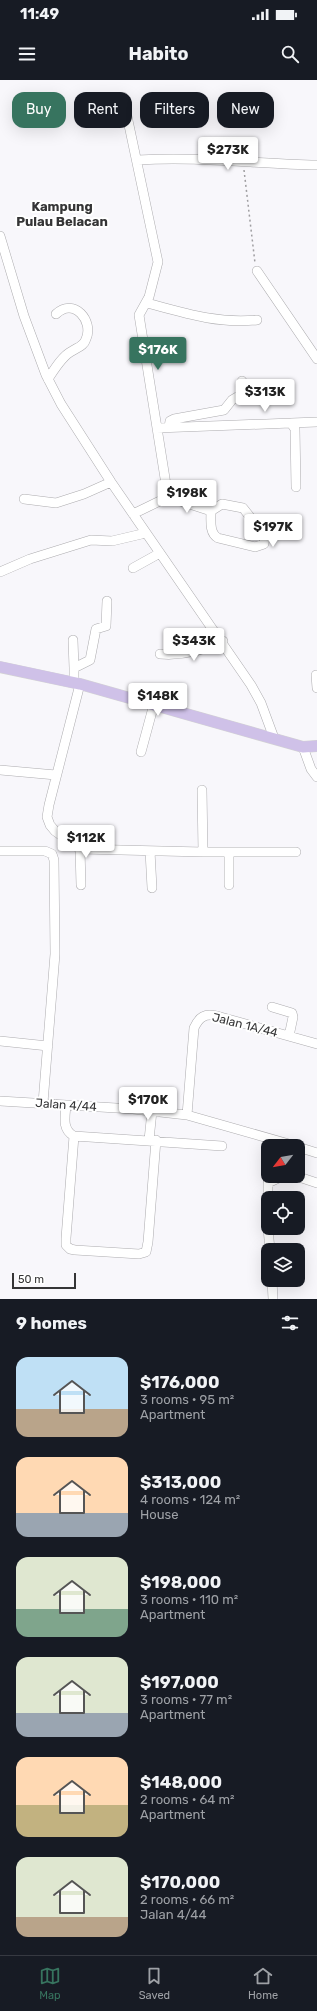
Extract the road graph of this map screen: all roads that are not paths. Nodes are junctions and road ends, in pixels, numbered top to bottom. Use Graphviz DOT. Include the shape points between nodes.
graph roads {
  1 [pos="130,128"];
  2 [pos="138,160"];
  3 [pos="317,165"];
  4 [pos="0,236"];
  5 [pos="257,271"];
  6 [pos="147,303"];
  7 [pos="56,314"];
  8 [pos="257,320"];
  9 [pos="317,360"];
  10 [pos="48,379"];
  11 [pos="242,380"];
  12 [pos="224,410"];
  13 [pos="317,422"];
  14 [pos="291,423"];
  15 [pos="225,425"];
  16 [pos="169,427"];
  17 [pos="157,428"];
  18 [pos="111,482"];
  19 [pos="296,487"];
  20 [pos="168,497"];
  21 [pos="24,499"];
  22 [pos="211,511"];
  23 [pos="134,514"];
  24 [pos="146,533"];
  25 [pos="160,553"];
  26 [pos="133,568"];
  27 [pos="0,572"];
  28 [pos="107,601"];
  29 [pos="73,640"];
  30 [pos="223,641"];
  31 [pos="160,654"];
  32 [pos="0,667"];
  33 [pos="74,668"];
  34 [pos="316,675"];
  35 [pos="77,684"];
  36 [pos="317,688"];
  37 [pos="154,704"];
  38 [pos="274,738"];
  39 [pos="317,746"];
  40 [pos="303,747"];
  41 [pos="141,752"];
  42 [pos="0,770"];
  43 [pos="56,775"];
  44 [pos="317,777"];
  45 [pos="202,790"];
  46 [pos="80,849"];
  47 [pos="0,851"];
  48 [pos="150,851"];
  49 [pos="203,852"];
  50 [pos="229,852"];
  51 [pos="296,852"];
  52 [pos="81,885"];
  53 [pos="229,885"];
  54 [pos="152,888"];
  55 [pos="272,1007"];
  56 [pos="289,1036"];
  57 [pos="0,1041"];
  58 [pos="317,1044"];
  59 [pos="48,1046"];
  60 [pos="0,1101"];
  61 [pos="43,1104"];
  62 [pos="66,1105"];
  63 [pos="152,1111"];
  64 [pos="187,1115"];
  65 [pos="74,1136"];
  66 [pos="269,1139"];
  67 [pos="153,1140"];
  68 [pos="222,1146"];
  69 [pos="305,1148"];
  70 [pos="317,1152"];
  71 [pos="305,1179"];
  72 [pos="317,1182"];
  73 [pos="273,1287"];
  74 [pos="274,1299"];
  1 -- 2 [label="street"];
  2 -- 3 [label="street"];
  2 -- 6 [label="street" via="158,262"];
  4 -- 10 [label="street" via="24,316"];
  5 -- 9 [label="street"];
  6 -- 8 [label="street" via="209,320"];
  6 -- 17 [label="street" via="139,315"];
  7 -- 10 [label="street" via="67,307 75,308 87,324 88,334 84,344 66,355"];
  10 -- 18 [label="street"];
  11 -- 12 [label="street" via="242,394 232,400"];
  12 -- 15 [label="street"];
  12 -- 16 [label="street" via="174,418 170,421"];
  13 -- 14 [label="street"];
  14 -- 15 [label="street"];
  14 -- 19 [label="street" via="295,429"];
  15 -- 16 [label="street"];
  16 -- 17 [label="street"];
  17 -- 20 [label="street"];
  18 -- 21 [label="street" via="54,503"];
  18 -- 23 [label="street"];
  20 -- 22 [label="street"];
  20 -- 23 [label="street"];
  22 -- 22 [label="street" via="212,532 216,537 255,546 264,544 265,536 243,508 222,504"];
  23 -- 24 [label="street"];
  24 -- 25 [label="street"];
  24 -- 27 [label="street" via="112,541 92,540 30,559"];
  25 -- 26 [label="street"];
  25 -- 30 [label="street"];
  28 -- 33 [label="street" via="106,626 96,629 92,658"];
  29 -- 33 [label="street"];
  30 -- 31 [label="street" via="202,650"];
  30 -- 38 [label="street" via="261,703"];
  32 -- 35 [label="main road"];
  33 -- 35 [label="street"];
  34 -- 36 [label="street"];
  35 -- 37 [label="main road"];
  35 -- 43 [label="street"];
  37 -- 38 [label="main road"];
  37 -- 41 [label="street"];
  38 -- 40 [label="main road"];
  39 -- 40 [label="main road"];
  40 -- 44 [label="street" via="311,769"];
  42 -- 43 [label="street"];
  43 -- 46 [label="street" via="48,821 56,831"];
  45 -- 49 [label="street"];
  46 -- 48 [label="street"];
  46 -- 52 [label="street"];
  47 -- 59 [label="street" via="45,851 54,857 55,954"];
  48 -- 49 [label="street"];
  48 -- 54 [label="street"];
  49 -- 50 [label="street"];
  50 -- 51 [label="street"];
  50 -- 53 [label="street"];
  55 -- 56 [label="street" via="292,1013"];
  56 -- 58 [label="street, Jalan 1A/44"];
  56 -- 64 [label="street, Jalan 1A/44" via="210,1014 202,1017 194,1028"];
  57 -- 59 [label="street"];
  59 -- 61 [label="street"];
  60 -- 61 [label="street, Jalan 4/44"];
  61 -- 62 [label="street, Jalan 4/44"];
  62 -- 63 [label="street, Jalan 4/44"];
  62 -- 65 [label="street" via="65,1127 68,1133"];
  63 -- 64 [label="street, Jalan 4/44"];
  63 -- 67 [label="street"];
  64 -- 66 [label="street, Jalan 4/44"];
  65 -- 67 [label="street"];
  65 -- 67 [label="street" via="66,1245 75,1250 139,1254 146,1252 148,1242"];
  67 -- 68 [label="street"];
  69 -- 70 [label="street, Jalan 4/44"];
  71 -- 72 [label="street"];
  73 -- 74 [label="street"];
}
